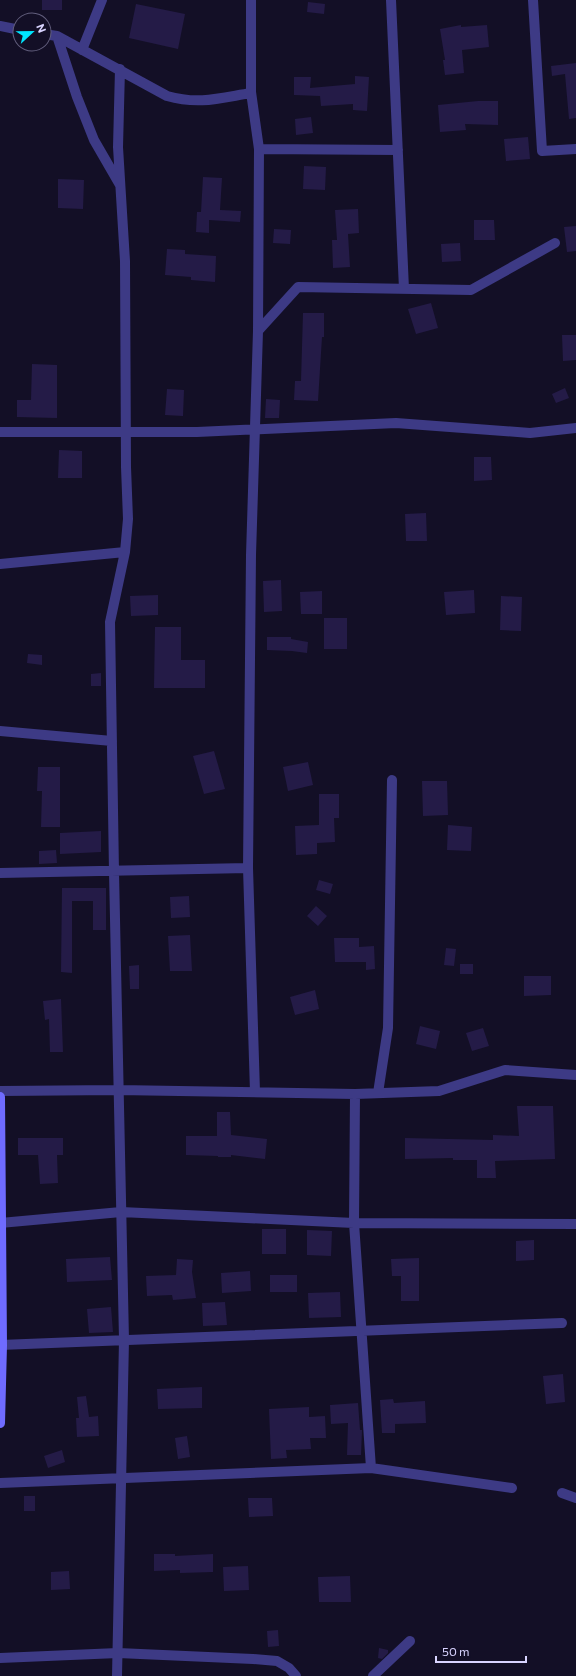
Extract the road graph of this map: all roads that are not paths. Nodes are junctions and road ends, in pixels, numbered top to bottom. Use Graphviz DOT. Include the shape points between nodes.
graph roads {
  1 [pos="102,0"];
  2 [pos="251,0"];
  3 [pos="391,0"];
  4 [pos="533,0"];
  5 [pos="0,26"];
  6 [pos="12,28"];
  7 [pos="52,35"];
  8 [pos="57,36"];
  9 [pos="82,50"];
  10 [pos="120,69"];
  11 [pos="251,93"];
  12 [pos="259,149"];
  13 [pos="576,149"];
  14 [pos="398,150"];
  15 [pos="122,188"];
  16 [pos="555,243"];
  17 [pos="404,289"];
  18 [pos="258,331"];
  19 [pos="576,428"];
  20 [pos="255,430"];
  21 [pos="126,431"];
  22 [pos="0,432"];
  23 [pos="125,552"];
  24 [pos="0,564"];
  25 [pos="0,730"];
  26 [pos="112,741"];
  27 [pos="392,780"];
  28 [pos="248,868"];
  29 [pos="114,872"];
  30 [pos="0,873"];
  31 [pos="576,1075"];
  32 [pos="118,1090"];
  33 [pos="0,1091"];
  34 [pos="255,1092"];
  35 [pos="378,1093"];
  36 [pos="355,1094"];
  37 [pos="0,1097"];
  38 [pos="121,1212"];
  39 [pos="0,1223"];
  40 [pos="354,1223"];
  41 [pos="576,1224"];
  42 [pos="562,1323"];
  43 [pos="361,1330"];
  44 [pos="124,1340"];
  45 [pos="1,1345"];
  46 [pos="0,1423"];
  47 [pos="371,1468"];
  48 [pos="121,1479"];
  49 [pos="0,1483"];
  50 [pos="512,1488"];
  51 [pos="562,1493"];
  52 [pos="576,1498"];
  53 [pos="410,1641"];
  54 [pos="118,1653"];
  55 [pos="0,1658"];
  56 [pos="117,1676"];
  57 [pos="296,1676"];
  58 [pos="373,1676"];
  1 -- 9 [label="street"];
  2 -- 11 [label="street"];
  3 -- 14 [label="street"];
  4 -- 13 [label="street" via="542,150"];
  5 -- 6 [label="street"];
  7 -- 8 [label="street"];
  8 -- 9 [label="street"];
  8 -- 15 [label="street" via="94,140"];
  9 -- 10 [label="street"];
  10 -- 11 [label="street" via="167,96 185,101 205,101"];
  10 -- 15 [label="street" via="118,147"];
  11 -- 12 [label="street"];
  12 -- 14 [label="street"];
  12 -- 18 [label="street"];
  14 -- 17 [label="street"];
  15 -- 21 [label="street"];
  16 -- 17 [label="street" via="471,290"];
  17 -- 18 [label="street" via="298,287"];
  18 -- 20 [label="street"];
  19 -- 20 [label="street" via="530,433 396,423"];
  20 -- 21 [label="street"];
  20 -- 28 [label="street" via="251,555"];
  21 -- 22 [label="street"];
  21 -- 23 [label="street" via="128,519"];
  23 -- 24 [label="street"];
  23 -- 26 [label="street" via="110,622"];
  25 -- 26 [label="street"];
  26 -- 29 [label="street"];
  27 -- 35 [label="street" via="388,1028"];
  28 -- 29 [label="street"];
  28 -- 34 [label="street"];
  29 -- 30 [label="street"];
  29 -- 32 [label="street"];
  31 -- 35 [label="street" via="505,1070 439,1091"];
  32 -- 33 [label="street"];
  32 -- 34 [label="street"];
  32 -- 38 [label="street"];
  34 -- 36 [label="street"];
  35 -- 36 [label="street"];
  36 -- 40 [label="street"];
  37 -- 39 [label="street"];
  38 -- 39 [label="street"];
  38 -- 40 [label="street"];
  38 -- 44 [label="street"];
  39 -- 45 [label="street"];
  40 -- 41 [label="street"];
  40 -- 43 [label="street"];
  42 -- 43 [label="street"];
  43 -- 44 [label="street"];
  43 -- 47 [label="street"];
  44 -- 45 [label="street"];
  44 -- 48 [label="street"];
  45 -- 46 [label="street"];
  47 -- 48 [label="street"];
  47 -- 50 [label="street"];
  48 -- 49 [label="street"];
  48 -- 54 [label="street"];
  51 -- 52 [label="street"];
  53 -- 58 [label="street"];
  54 -- 55 [label="street"];
  54 -- 56 [label="street"];
  54 -- 57 [label="street" via="277,1661"];
}
